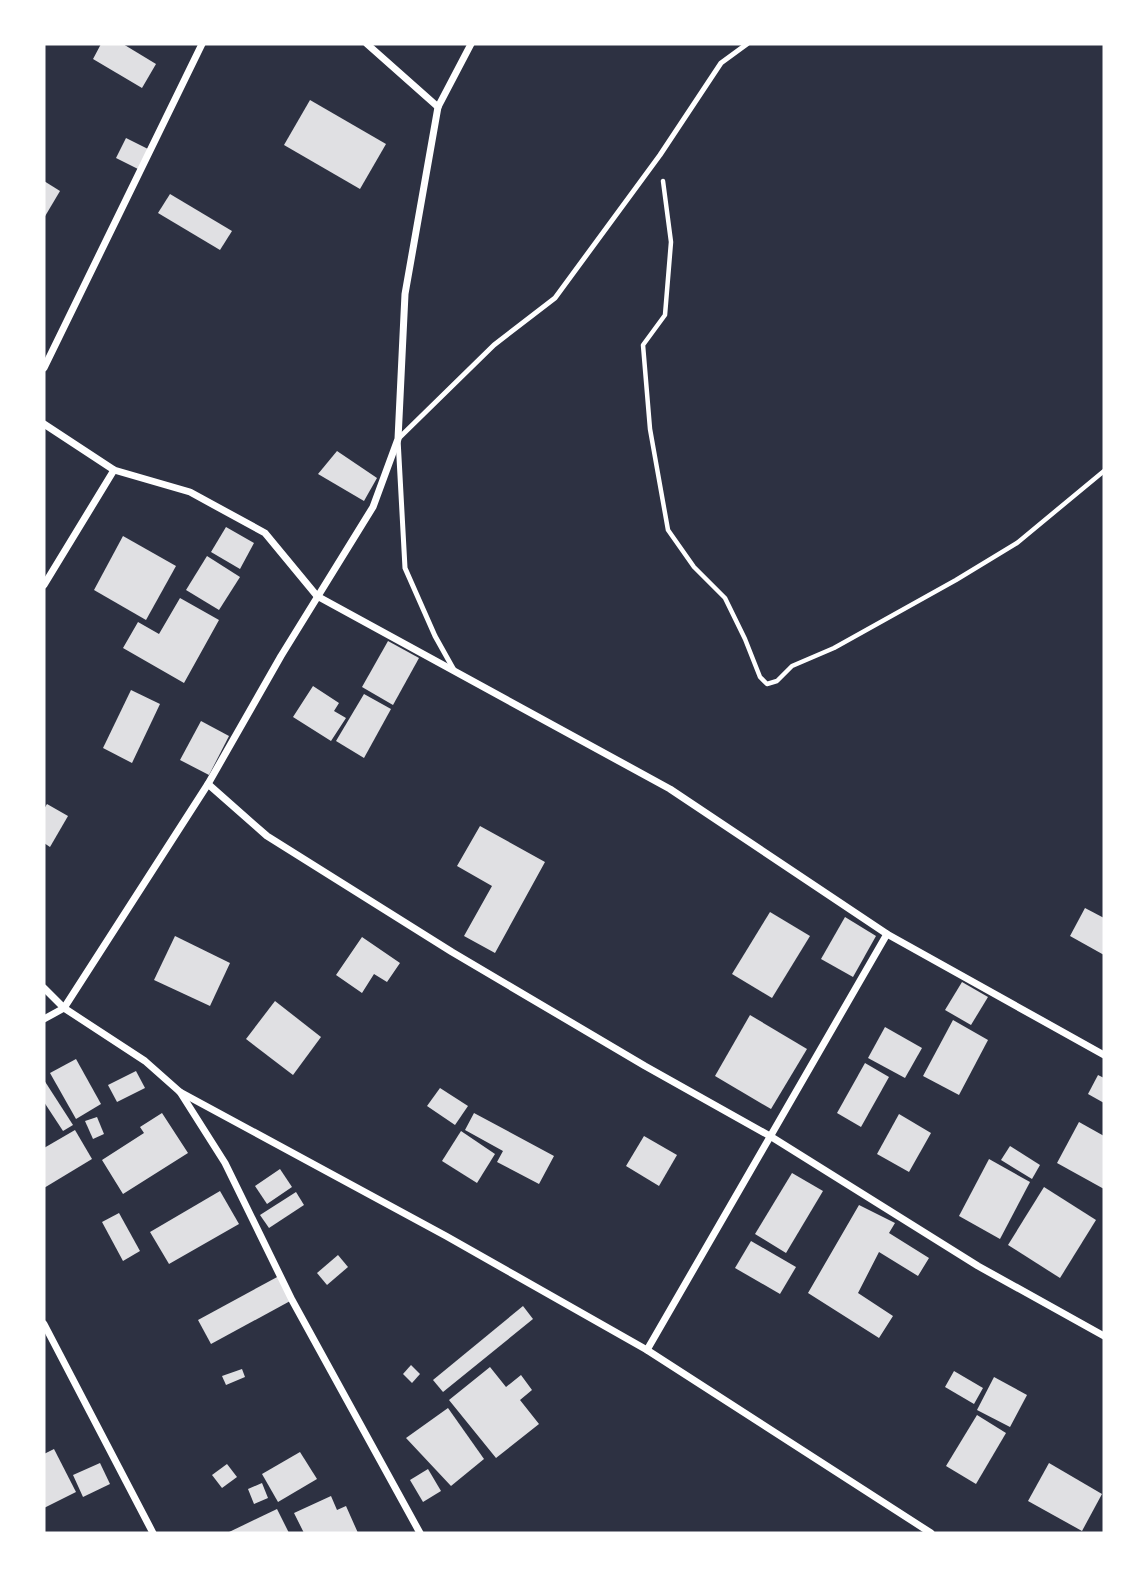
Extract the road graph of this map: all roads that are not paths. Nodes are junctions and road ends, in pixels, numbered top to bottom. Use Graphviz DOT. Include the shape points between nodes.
graph roads {
  1 [pos="202,44"];
  2 [pos="367,44"];
  3 [pos="471,44"];
  4 [pos="747,44"];
  5 [pos="438,107"];
  6 [pos="44,368"];
  7 [pos="44,424"];
  8 [pos="398,439"];
  9 [pos="114,470"];
  10 [pos="44,585"];
  11 [pos="317,596"];
  12 [pos="454,671"];
  13 [pos="208,784"];
  14 [pos="887,934"];
  15 [pos="44,988"];
  16 [pos="64,1009"];
  17 [pos="44,1019"];
  18 [pos="1104,1055"];
  19 [pos="180,1092"];
  20 [pos="770,1136"];
  21 [pos="44,1324"];
  22 [pos="1104,1336"];
  23 [pos="647,1350"];
  24 [pos="153,1533"];
  25 [pos="420,1533"];
  26 [pos="931,1533"];
  1 -- 6 [label="street"];
  2 -- 5 [label="street"];
  3 -- 5 [label="street"];
  4 -- 8 [label="lane" via="721,64 555,298 494,345"];
  5 -- 8 [label="street" via="405,295"];
  7 -- 9 [label="street"];
  8 -- 11 [label="street" via="373,507"];
  8 -- 12 [label="lane" via="405,568"];
  9 -- 10 [label="street"];
  9 -- 11 [label="street" via="190,492 265,533"];
  11 -- 12 [label="street"];
  11 -- 13 [label="street"];
  12 -- 14 [label="street" via="670,789"];
  13 -- 16 [label="street"];
  13 -- 20 [label="street" via="267,836 452,953"];
  14 -- 18 [label="street"];
  14 -- 20 [label="street"];
  15 -- 16 [label="street"];
  16 -- 17 [label="street"];
  16 -- 19 [label="street" via="145,1061"];
  19 -- 23 [label="street"];
  19 -- 25 [label="street" via="225,1163 292,1300"];
  20 -- 22 [label="street" via="978,1266"];
  20 -- 23 [label="street"];
  21 -- 24 [label="street"];
  23 -- 26 [label="street"];
}
